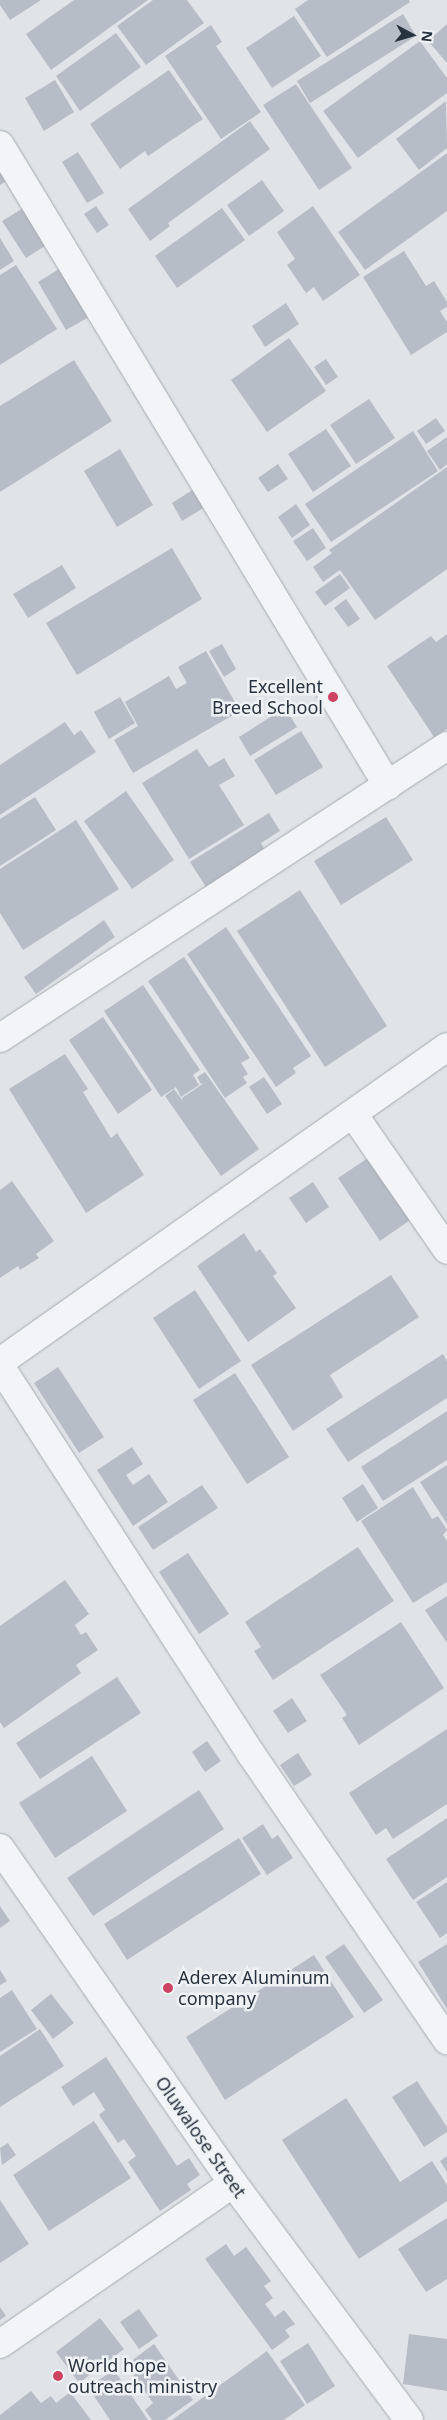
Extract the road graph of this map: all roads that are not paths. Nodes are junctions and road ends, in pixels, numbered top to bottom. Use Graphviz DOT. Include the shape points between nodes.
graph roads {
  1 [pos="0,145"];
  2 [pos="447,746"];
  3 [pos="388,786"];
  4 [pos="2,1033"];
  5 [pos="447,1046"];
  6 [pos="353,1114"];
  7 [pos="447,1250"];
  8 [pos="0,1364"];
  9 [pos="0,1848"];
  10 [pos="447,2040"];
  11 [pos="233,2183"];
  12 [pos="0,2344"];
  13 [pos="409,2420"];
  1 -- 3 [label="street"];
  2 -- 3 [label="street"];
  3 -- 4 [label="street"];
  5 -- 6 [label="street"];
  6 -- 7 [label="street"];
  6 -- 8 [label="street"];
  8 -- 10 [label="street" via="251,1754"];
  9 -- 11 [label="street, Oluwalose Street"];
  11 -- 12 [label="street"];
  11 -- 13 [label="street, Oluwalose Street"];
}
